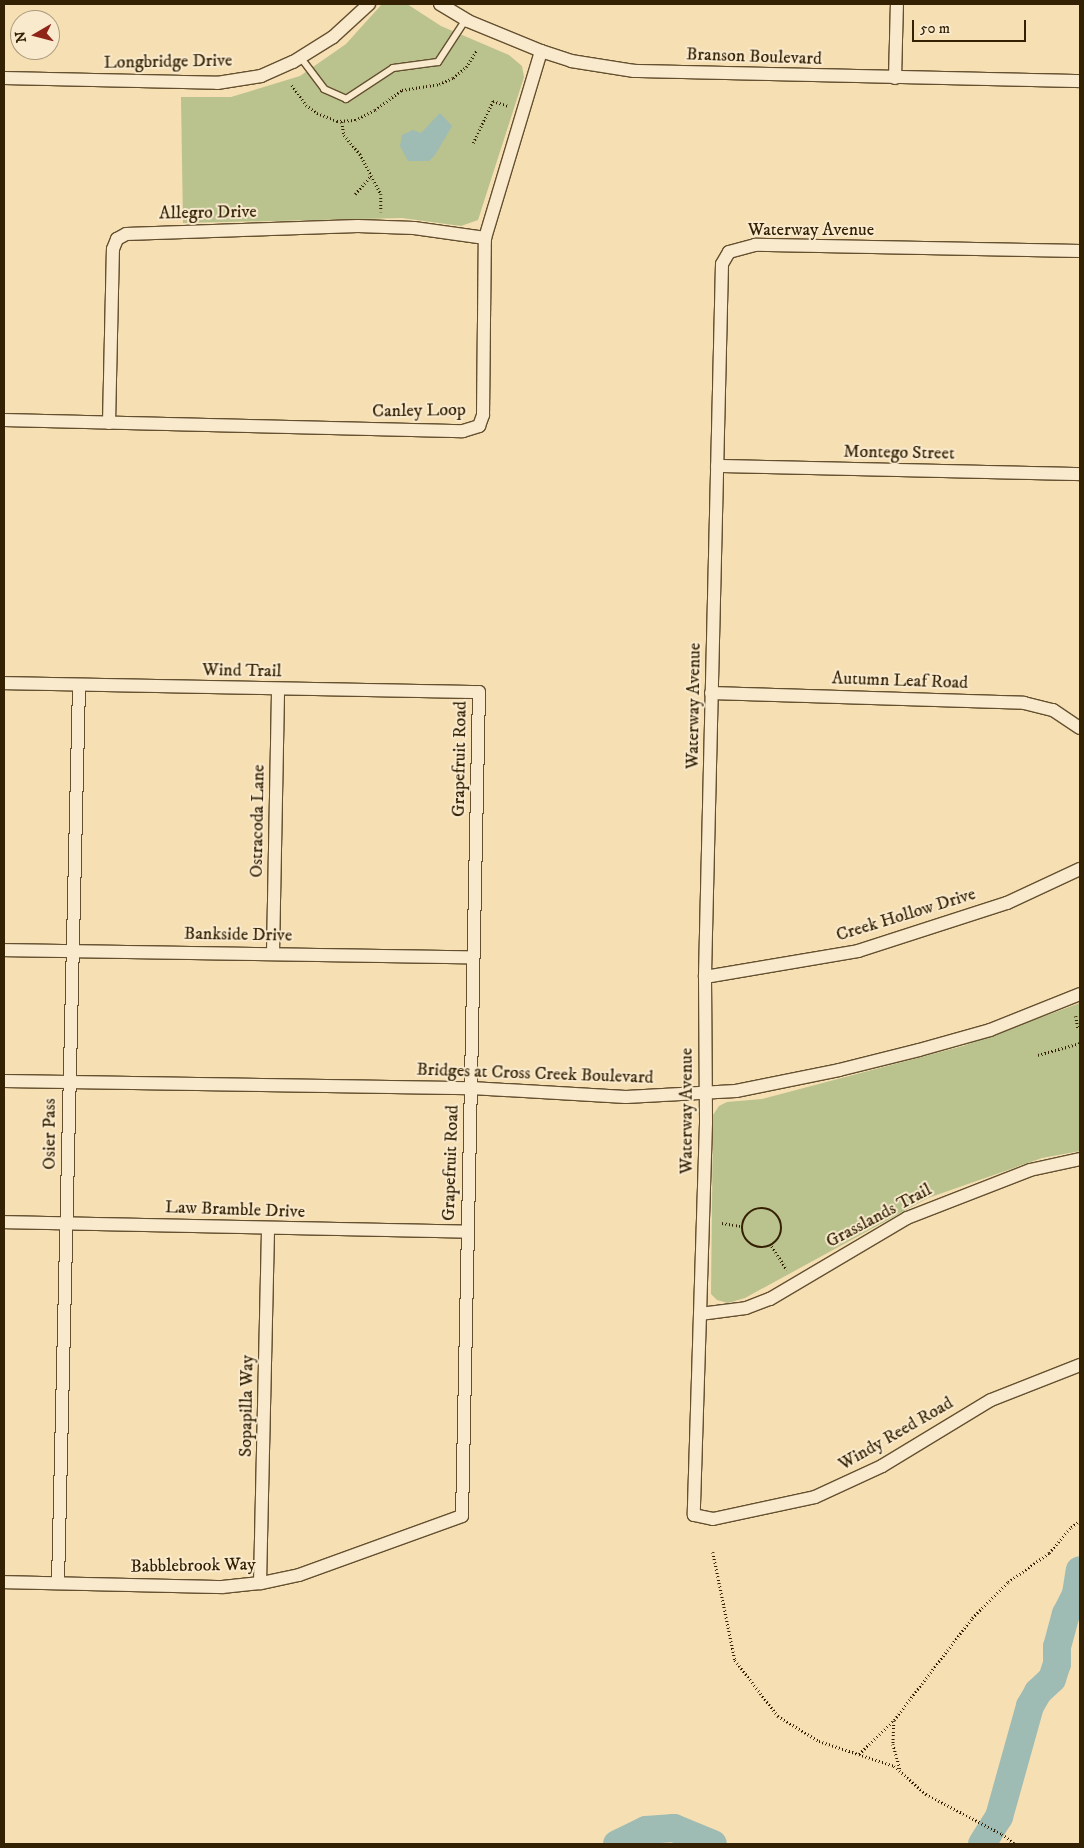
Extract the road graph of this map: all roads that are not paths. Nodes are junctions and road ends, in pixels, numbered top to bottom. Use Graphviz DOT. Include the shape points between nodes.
graph roads {
  1 [pos="369,4"];
  2 [pos="440,4"];
  3 [pos="897,4"];
  4 [pos="466,19"];
  5 [pos="541,51"];
  6 [pos="301,58"];
  7 [pos="4,78"];
  8 [pos="895,78"];
  9 [pos="1080,81"];
  10 [pos="485,238"];
  11 [pos="1080,251"];
  12 [pos="4,420"];
  13 [pos="109,423"];
  14 [pos="717,466"];
  15 [pos="1080,474"];
  16 [pos="4,683"];
  17 [pos="79,685"];
  18 [pos="278,689"];
  19 [pos="479,692"];
  20 [pos="712,693"];
  21 [pos="1080,728"];
  22 [pos="1080,869"];
  23 [pos="4,950"];
  24 [pos="72,951"];
  25 [pos="273,953"];
  26 [pos="472,957"];
  27 [pos="705,977"];
  28 [pos="1080,994"];
  29 [pos="4,1080"];
  30 [pos="68,1081"];
  31 [pos="471,1088"];
  32 [pos="703,1093"];
  33 [pos="1080,1159"];
  34 [pos="4,1222"];
  35 [pos="67,1223"];
  36 [pos="268,1229"];
  37 [pos="466,1232"];
  38 [pos="700,1314"];
  39 [pos="1080,1365"];
  40 [pos="694,1515"];
  41 [pos="462,1516"];
  42 [pos="4,1582"];
  43 [pos="58,1583"];
  44 [pos="260,1583"];
  1 -- 6 [label="street, Longbridge Drive" via="333,37"];
  2 -- 4 [label="street, Branson Boulevard"];
  3 -- 8 [label="street"];
  4 -- 5 [label="street, Branson Boulevard"];
  4 -- 6 [label="lane" via="438,62 393,68 346,99 324,89"];
  5 -- 8 [label="street, Branson Boulevard" via="571,61 634,70"];
  5 -- 10 [label="street, Canley Loop"];
  6 -- 7 [label="street, Longbridge Drive" via="261,76 216,83"];
  8 -- 9 [label="street, Branson Boulevard"];
  10 -- 13 [label="street, Allegro Drive" via="414,228 358,226 126,234 117,239 113,249"];
  10 -- 13 [label="street, Canley Loop" via="483,415 479,426 463,431"];
  11 -- 14 [label="street, Waterway Avenue" via="755,245 729,252 722,264"];
  12 -- 13 [label="street, Canley Loop"];
  14 -- 15 [label="street, Montego Street"];
  14 -- 20 [label="street, Waterway Avenue"];
  16 -- 17 [label="street, Wind Trail"];
  17 -- 18 [label="street, Wind Trail"];
  17 -- 24 [label="street, Osier Pass"];
  18 -- 19 [label="street, Wind Trail"];
  18 -- 25 [label="street, Ostracoda Lane"];
  19 -- 26 [label="street, Grapefruit Road"];
  20 -- 21 [label="street, Autumn Leaf Road" via="1024,703 1053,710"];
  20 -- 27 [label="street, Waterway Avenue"];
  22 -- 27 [label="street, Creek Hollow Drive" via="1007,903 858,951"];
  23 -- 24 [label="street, Bankside Drive"];
  24 -- 25 [label="street, Bankside Drive"];
  24 -- 30 [label="street, Osier Pass"];
  25 -- 26 [label="street, Bankside Drive"];
  26 -- 31 [label="street, Grapefruit Road"];
  27 -- 32 [label="street, Waterway Avenue"];
  28 -- 32 [label="street, Bridges at Cross Creek Boulevard" via="990,1030 919,1050 736,1091"];
  29 -- 30 [label="street, Bridges at Cross Creek Boulevard"];
  30 -- 31 [label="street, Bridges at Cross Creek Boulevard"];
  30 -- 35 [label="street, Osier Pass"];
  31 -- 32 [label="street, Bridges at Cross Creek Boulevard" via="626,1097"];
  31 -- 37 [label="street, Grapefruit Road"];
  32 -- 38 [label="street, Waterway Avenue" via="706,1123"];
  33 -- 38 [label="street, Grasslands Trail" via="1022,1173 907,1218 770,1299 746,1308"];
  34 -- 35 [label="street, Law Bramble Drive"];
  35 -- 36 [label="street, Law Bramble Drive"];
  35 -- 43 [label="street, Osier Pass"];
  36 -- 37 [label="street, Law Bramble Drive"];
  36 -- 44 [label="street, Sopapilla Way"];
  37 -- 41 [label="street, Grapefruit Road"];
  38 -- 40 [label="street, Waterway Avenue"];
  39 -- 40 [label="street, Windy Reed Road" via="991,1400 882,1466 815,1497 713,1519"];
  41 -- 44 [label="street, Babblebrook Way" via="299,1575"];
  42 -- 43 [label="street, Babblebrook Way"];
  43 -- 44 [label="street, Babblebrook Way" via="222,1587"];
}
